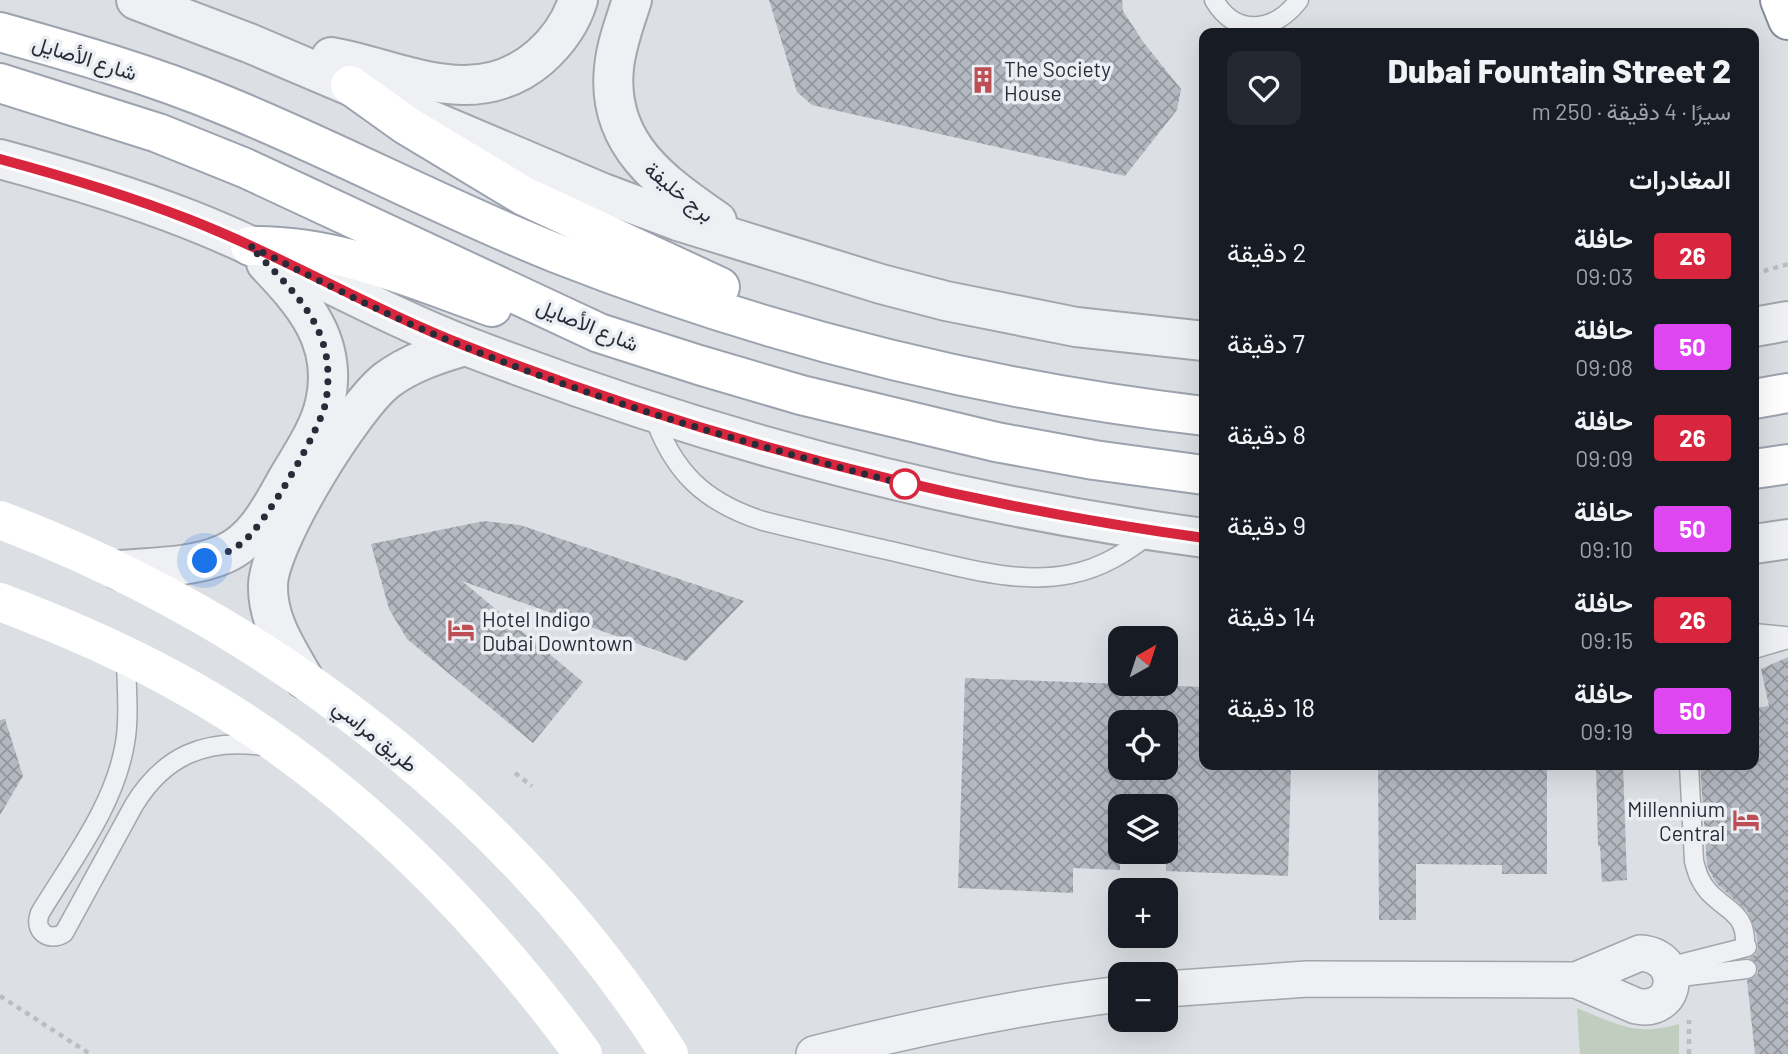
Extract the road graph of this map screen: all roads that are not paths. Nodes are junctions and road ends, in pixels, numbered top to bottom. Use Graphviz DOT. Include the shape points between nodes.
graph roads {
  1 [pos="136,0"];
  2 [pos="578,0"];
  3 [pos="632,0"];
  4 [pos="1214,0"];
  5 [pos="1299,0"];
  6 [pos="1780,0"];
  7 [pos="1788,20"];
  8 [pos="0,32"];
  9 [pos="249,43"];
  10 [pos="0,83"];
  11 [pos="350,85"];
  12 [pos="0,159"];
  13 [pos="754,245"];
  14 [pos="250,246"];
  15 [pos="1788,321"];
  16 [pos="1759,326"];
  17 [pos="599,332"];
  18 [pos="1199,340"];
  19 [pos="816,341"];
  20 [pos="465,346"];
  21 [pos="1788,393"];
  22 [pos="1759,399"];
  23 [pos="653,414"];
  24 [pos="1199,415"];
  25 [pos="1788,464"];
  26 [pos="1759,468"];
  27 [pos="1199,474"];
  28 [pos="0,520"];
  29 [pos="1154,531"];
  30 [pos="1199,537"];
  31 [pos="1788,539"];
  32 [pos="1759,543"];
  33 [pos="119,570"];
  34 [pos="0,602"];
  35 [pos="1759,634"];
  36 [pos="1788,638"];
  37 [pos="1759,647"];
  38 [pos="126,656"];
  39 [pos="304,679"];
  40 [pos="292,755"];
  41 [pos="1689,770"];
  42 [pos="1747,969"];
  43 [pos="1670,972"];
  44 [pos="1576,980"];
  45 [pos="1178,988"];
  46 [pos="1108,996"];
  47 [pos="673,1051"];
  48 [pos="819,1053"];
  49 [pos="583,1054"];
  1 -- 9 [label="street"];
  2 -- 9 [label="street" via="554,44 527,67 495,82 459,87 338,58"];
  3 -- 13 [label="street, برج خليفة" via="614,69 615,101 624,132 640,160 664,183"];
  4 -- 5 [label="lane" via="1235,22 1253,27 1288,15"];
  6 -- 7 [label="main road"];
  8 -- 19 [label="main road, شارع الأصايل" via="222,104 508,233 632,281"];
  9 -- 11 [label="street"];
  10 -- 17 [label="main road, شارع الأصايل" via="146,129 245,168"];
  11 -- 13 [label="street" via="603,192"];
  11 -- 19 [label="main road" via="418,133 524,196 757,305"];
  12 -- 14 [label="street" via="138,201"];
  13 -- 18 [label="street" via="881,284 1010,316"];
  14 -- 17 [label="main road" via="345,256 498,309"];
  14 -- 20 [label="street"];
  14 -- 33 [label="street" via="306,308 324,344 328,373 325,403 315,431 260,526 244,542 205,561"];
  15 -- 16 [label="street"];
  17 -- 27 [label="main road, شارع الأصايل" via="801,396 899,420 1081,458"];
  19 -- 24 [label="main road, شارع الأصايل" via="984,382"];
  20 -- 23 [label="street"];
  20 -- 39 [label="street" via="406,367 368,398 297,508 275,553 268,586 272,619"];
  21 -- 22 [label="main road"];
  23 -- 29 [label="street" via="908,485"];
  23 -- 29 [label="lane" via="675,462 713,500 737,513 959,567 1040,578 1072,574 1101,565"];
  25 -- 26 [label="main road"];
  28 -- 33 [label="main road, طريق مراسي"];
  29 -- 30 [label="street"];
  31 -- 32 [label="street"];
  33 -- 39 [label="main road, طريق مراسي"];
  34 -- 38 [label="main road"];
  35 -- 36 [label="lane"];
  36 -- 37 [label="lane"];
  38 -- 40 [label="main road" via="201,696"];
  38 -- 40 [label="lane" via="126,739 120,768 100,812 40,913 37,920 42,934 57,937 64,933 144,788 174,761 192,751 232,743 276,748"];
  39 -- 47 [label="main road, طريق مراسي" via="401,754 500,845 558,908"];
  40 -- 49 [label="main road" via="427,871 489,935"];
  41 -- 43 [label="lane" via="1696,872 1707,890 1739,918 1746,947"];
  42 -- 43 [label="lane"];
  43 -- 44 [label="street" via="1661,958 1640,953"];
  43 -- 44 [label="street" via="1671,989 1665,999 1646,1008"];
  44 -- 45 [label="street" via="1307,979"];
  46 -- 48 [label="street" via="982,1015"];
}
